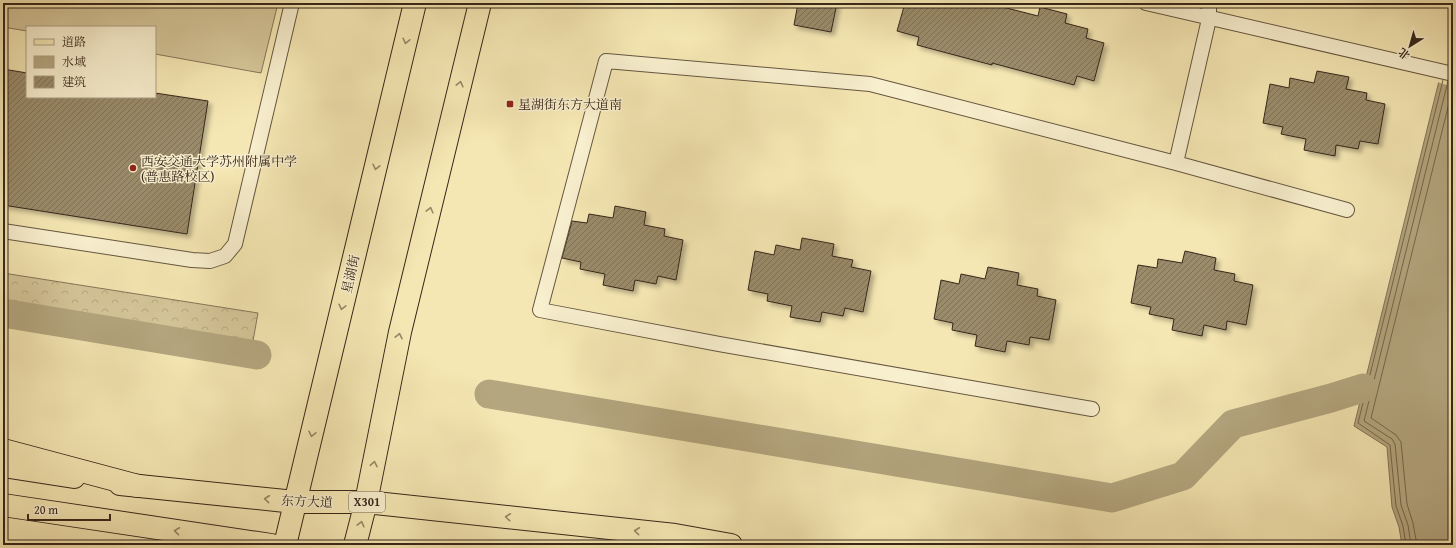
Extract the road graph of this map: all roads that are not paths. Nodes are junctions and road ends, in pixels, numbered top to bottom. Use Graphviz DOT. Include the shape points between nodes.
graph roads {
  1 [pos="292,3"];
  2 [pos="415,3"];
  3 [pos="480,3"];
  4 [pos="1146,3"];
  5 [pos="1210,3"];
  6 [pos="1209,19"];
  7 [pos="1453,74"];
  8 [pos="1176,163"];
  9 [pos="1347,210"];
  10 [pos="3,231"];
  11 [pos="1092,409"];
  12 [pos="3,450"];
  13 [pos="3,466"];
  14 [pos="138,486"];
  15 [pos="295,502"];
  16 [pos="366,502"];
  17 [pos="3,505"];
  18 [pos="271,545"];
  19 [pos="285,545"];
  20 [pos="355,545"];
  21 [pos="731,545"];
  1 -- 10 [label="lane" via="235,244 225,256 210,261 192,260"];
  2 -- 15 [label="main road, 星湖街, one-way"];
  16 -- 3 [label="main road, one-way" via="400,332"];
  4 -- 6 [label="lane"];
  5 -- 6 [label="lane"];
  6 -- 7 [label="lane"];
  6 -- 8 [label="lane"];
  8 -- 9 [label="lane"];
  8 -- 11 [label="lane" via="870,84 606,61 540,310"];
  12 -- 14 [label="main road"];
  13 -- 14 [label="main road, 东方大道 / X301"];
  15 -- 14 [label="main road, 东方大道 / X301, one-way"];
  15 -- 16 [label="main road, 东方大道 / X301"];
  15 -- 19 [label="main road, 星湖街"];
  20 -- 16 [label="main road, one-way"];
  21 -- 16 [label="main road, 东方大道 / X301, one-way" via="675,535"];
  18 -- 17 [label="main road, one-way"];
}
